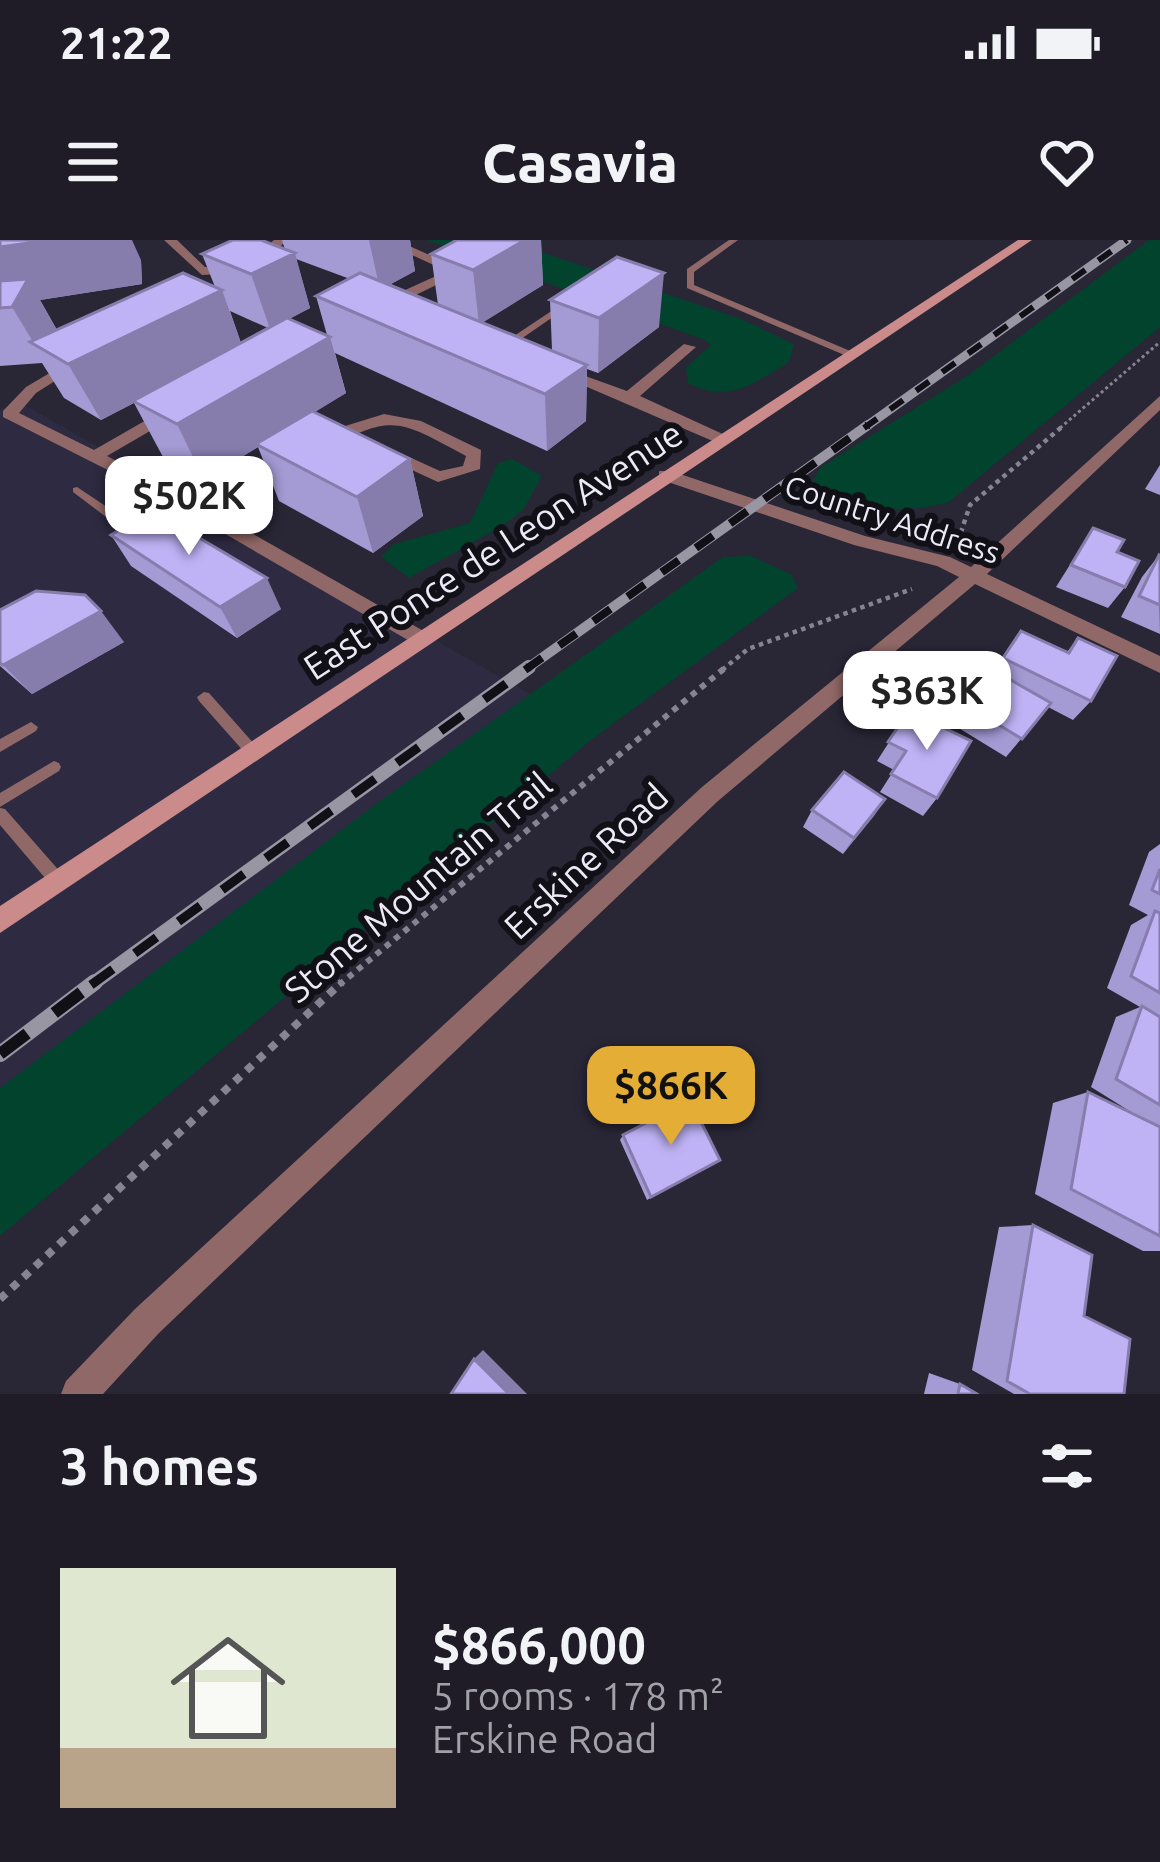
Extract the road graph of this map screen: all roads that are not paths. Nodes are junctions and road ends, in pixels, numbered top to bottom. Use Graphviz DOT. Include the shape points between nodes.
graph roads {
  1 [pos="170,240"];
  2 [pos="281,240"];
  3 [pos="385,240"];
  4 [pos="734,240"];
  5 [pos="1026,240"];
  6 [pos="402,310"];
  7 [pos="559,310"];
  8 [pos="480,341"];
  9 [pos="92,347"];
  10 [pos="689,347"];
  11 [pos="499,349"];
  12 [pos="852,355"];
  13 [pos="520,357"];
  14 [pos="542,365"];
  15 [pos="629,397"];
  16 [pos="194,399"];
  17 [pos="1160,400"];
  18 [pos="344,431"];
  19 [pos="721,440"];
  20 [pos="94,457"];
  21 [pos="665,475"];
  22 [pos="77,490"];
  23 [pos="212,519"];
  24 [pos="118,520"];
  25 [pos="974,574"];
  26 [pos="420,638"];
  27 [pos="1160,665"];
  28 [pos="204,697"];
  29 [pos="31,727"];
  30 [pos="0,746"];
  31 [pos="250,750"];
  32 [pos="54,767"];
  33 [pos="0,801"];
  34 [pos="0,814"];
  35 [pos="57,880"];
  36 [pos="0,921"];
  37 [pos="79,1394"];
  1 -- 2 [label="street" via="198,276 249,269"];
  3 -- 6 [label="street" via="458,271 374,306"];
  4 -- 12 [label="lane" via="690,271 690,286"];
  5 -- 12 [label="main road, East Ponce de Leon Avenue"];
  7 -- 11 [label="lane"];
  8 -- 11 [label="street"];
  9 -- 20 [label="street" via="9,414"];
  10 -- 15 [label="street"];
  11 -- 13 [label="street"];
  12 -- 19 [label="main road, East Ponce de Leon Avenue"];
  14 -- 15 [label="street"];
  15 -- 19 [label="street"];
  16 -- 20 [label="street"];
  17 -- 25 [label="street, Erskine Road"];
  18 -- 18 [label="street" via="364,418 398,417 475,454 471,470 438,478"];
  18 -- 23 [label="street"];
  19 -- 21 [label="main road, East Ponce de Leon Avenue"];
  20 -- 23 [label="street"];
  21 -- 25 [label="street, Country Address"];
  21 -- 26 [label="main road, East Ponce de Leon Avenue"];
  22 -- 24 [label="lane"];
  23 -- 26 [label="street"];
  25 -- 27 [label="street, Country Address"];
  25 -- 37 [label="street, Erskine Road" via="710,794 147,1321"];
  26 -- 31 [label="main road, East Ponce de Leon Avenue"];
  28 -- 31 [label="lane"];
  29 -- 30 [label="lane"];
  31 -- 35 [label="main road, East Ponce de Leon Avenue"];
  32 -- 33 [label="lane"];
  34 -- 35 [label="lane"];
  35 -- 36 [label="main road, East Ponce de Leon Avenue"];
}
